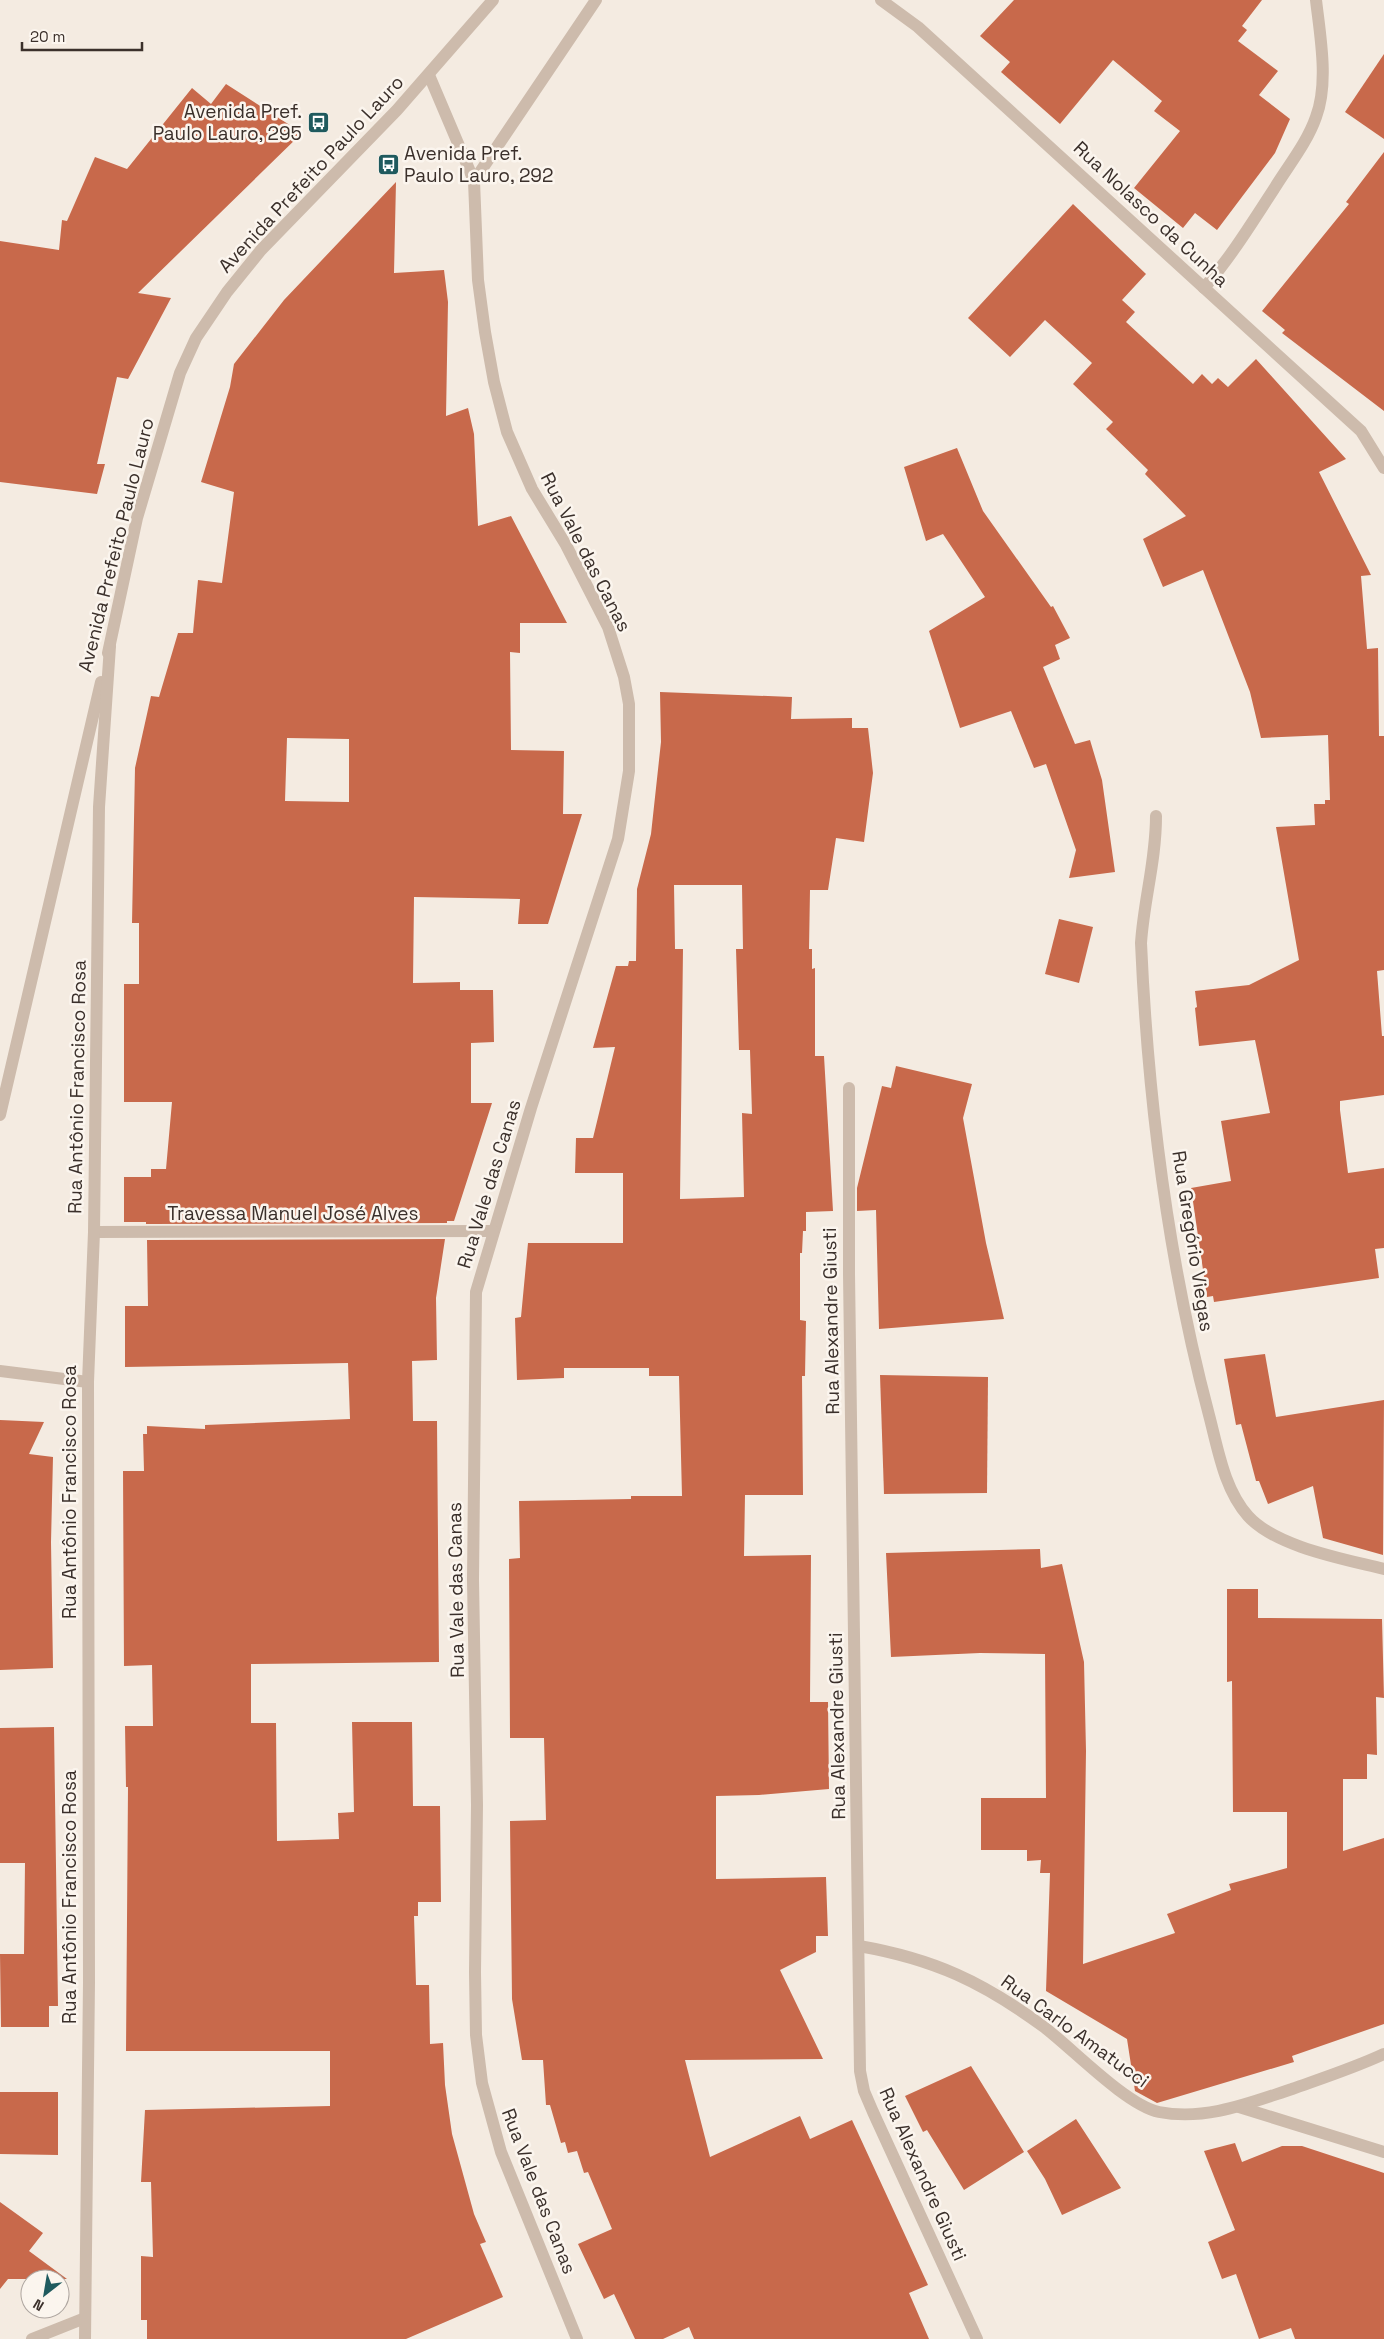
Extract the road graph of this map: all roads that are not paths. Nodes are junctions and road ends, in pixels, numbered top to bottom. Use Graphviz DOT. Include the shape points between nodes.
graph roads {
  1 [pos="494,0"];
  2 [pos="596,0"];
  3 [pos="881,0"];
  4 [pos="1316,0"];
  5 [pos="429,76"];
  6 [pos="474,181"];
  7 [pos="1204,288"];
  8 [pos="1384,468"];
  9 [pos="110,646"];
  10 [pos="1156,816"];
  11 [pos="849,1088"];
  12 [pos="0,1115"];
  13 [pos="494,1231"];
  14 [pos="94,1232"];
  15 [pos="0,1371"];
  16 [pos="88,1382"];
  17 [pos="1384,1569"];
  18 [pos="859,1946"];
  19 [pos="1384,2054"];
  20 [pos="1239,2106"];
  21 [pos="1384,2152"];
  22 [pos="85,2318"];
  23 [pos="32,2339"];
  24 [pos="85,2339"];
  25 [pos="577,2339"];
  26 [pos="977,2339"];
  1 -- 5 [label="street, Avenida Prefeito Paulo Lauro"];
  2 -- 6 [label="street"];
  3 -- 7 [label="street, Rua Nolasco da Cunha" via="918,27"];
  4 -- 7 [label="street" via="1322,64 1316,116 1295,156 1228,261"];
  5 -- 6 [label="street, Rua Vale das Canas"];
  5 -- 9 [label="street, Avenida Prefeito Paulo Lauro" via="261,250 196,338 180,373 137,518"];
  6 -- 13 [label="street, Rua Vale das Canas" via="478,280 502,412 523,471 566,545 608,628 624,677 630,740 618,839"];
  7 -- 8 [label="street, Rua Nolasco da Cunha" via="1361,431"];
  9 -- 12 [label="street, Avenida Prefeito Paulo Lauro"];
  9 -- 14 [label="street, Rua Antônio Francisco Rosa" via="99,807"];
  10 -- 17 [label="street, Rua Gregório Viegas" via="1154,862 1143,918 1142,943 1154,1108 1166,1206 1194,1359 1226,1476 1235,1498 1262,1529 1307,1548"];
  11 -- 18 [label="street, Rua Alexandre Giusti"];
  13 -- 14 [label="street, Travessa Manuel José Alves"];
  13 -- 25 [label="street, Rua Vale das Canas" via="476,1292 473,1580 478,1805 476,2034 482,2083 501,2152"];
  14 -- 16 [label="street, Rua Antônio Francisco Rosa"];
  15 -- 16 [label="street"];
  16 -- 22 [label="street, Rua Antônio Francisco Rosa" via="89,1982"];
  18 -- 20 [label="street, Rua Carlo Amatucci" via="924,1960 980,1985 1044,2027 1125,2094 1157,2112 1197,2115"];
  18 -- 26 [label="street, Rua Alexandre Giusti" via="860,2071 864,2090"];
  19 -- 20 [label="street, Rua Carlo Amatucci"];
  20 -- 21 [label="street"];
  22 -- 23 [label="street"];
  22 -- 24 [label="street, Rua Antônio Francisco Rosa"];
}
